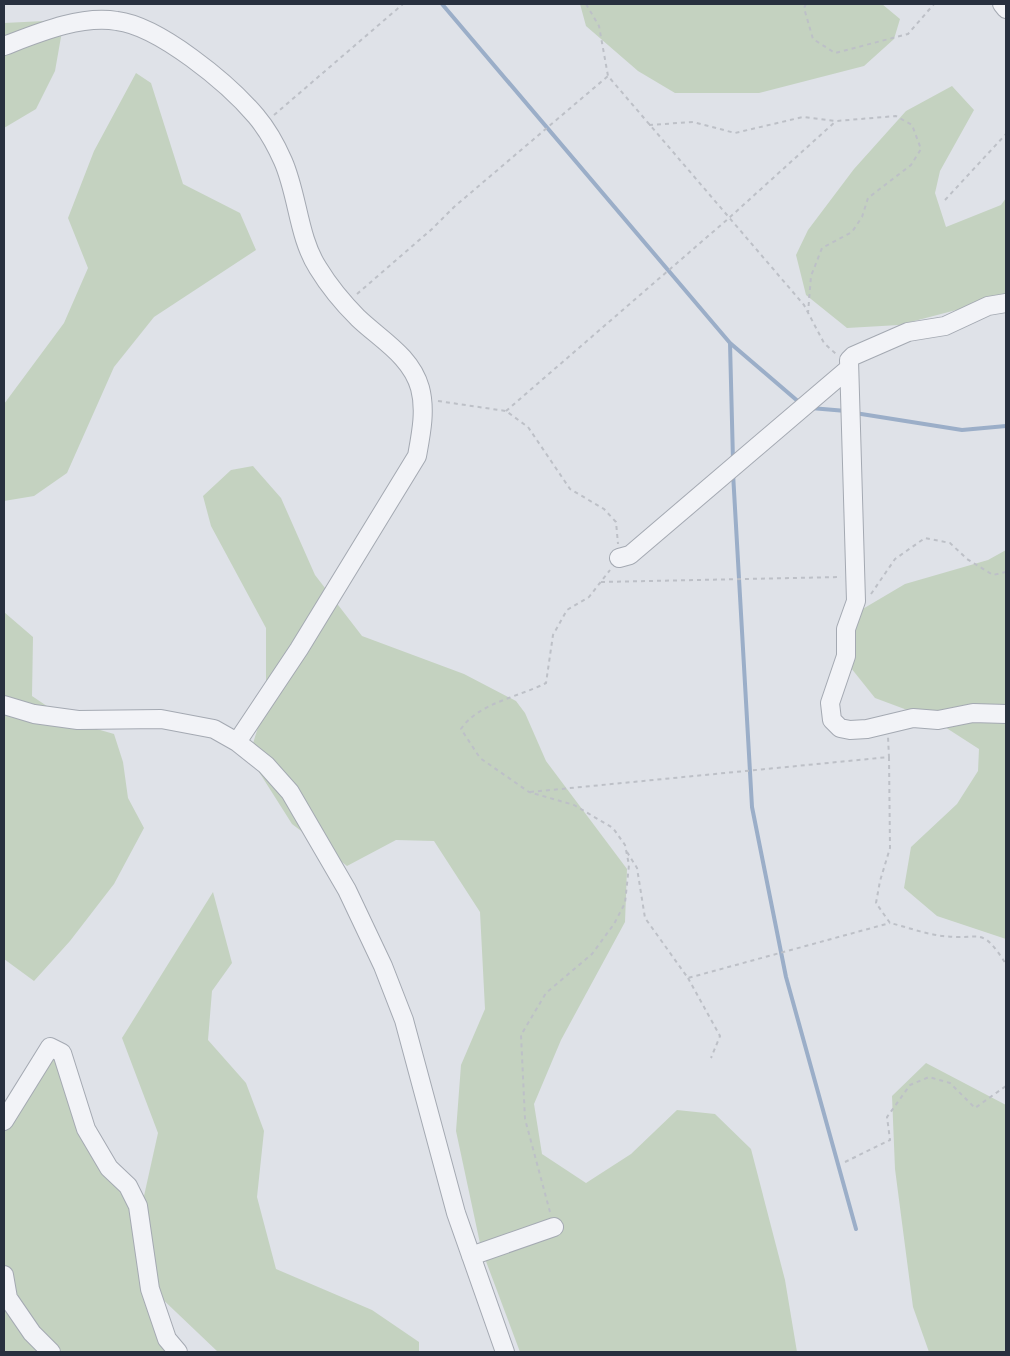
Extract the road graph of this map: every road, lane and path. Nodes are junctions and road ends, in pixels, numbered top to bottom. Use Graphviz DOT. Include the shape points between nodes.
graph roads {
  1 [pos="402,4"];
  2 [pos="586,4"];
  3 [pos="806,4"];
  4 [pos="934,4"];
  5 [pos="1002,4"];
  6 [pos="1006,9"];
  7 [pos="4,46"];
  8 [pos="608,76"];
  9 [pos="836,121"];
  10 [pos="263,125"];
  11 [pos="649,125"];
  12 [pos="1006,134"];
  13 [pos="945,200"];
  14 [pos="729,218"];
  15 [pos="1006,303"];
  16 [pos="346,304"];
  17 [pos="808,313"];
  18 [pos="848,364"];
  19 [pos="422,399"];
  20 [pos="506,411"];
  21 [pos="619,558"];
  22 [pos="1006,572"];
  23 [pos="855,577"];
  24 [pos="601,582"];
  25 [pos="856,601"];
  26 [pos="4,704"];
  27 [pos="1006,714"];
  28 [pos="888,723"];
  29 [pos="237,742"];
  30 [pos="888,757"];
  31 [pos="529,792"];
  32 [pos="626,850"];
  33 [pos="890,923"];
  34 [pos="1006,964"];
  35 [pos="688,978"];
  36 [pos="711,1058"];
  37 [pos="1006,1086"];
  38 [pos="4,1121"];
  39 [pos="845,1162"];
  40 [pos="554,1227"];
  41 [pos="471,1256"];
  42 [pos="4,1276"];
  43 [pos="50,1352"];
  44 [pos="178,1352"];
  45 [pos="505,1352"];
  1 -- 10 [label="path"];
  2 -- 8 [label="path" via="599,26"];
  3 -- 4 [label="path" via="804,8 813,39 835,53 908,34"];
  5 -- 6 [label="street"];
  7 -- 10 [label="street" via="75,24 115,20 132,23 156,35 205,69 244,103"];
  8 -- 11 [label="path"];
  8 -- 16 [label="path"];
  9 -- 11 [label="path" via="803,117 736,133 694,122"];
  9 -- 14 [label="path"];
  9 -- 17 [label="path" via="896,116 912,125 921,149 910,165 868,198 862,217 852,232 822,248 811,276"];
  10 -- 16 [label="street" via="289,177 314,261"];
  11 -- 14 [label="path"];
  12 -- 13 [label="path"];
  14 -- 17 [label="path"];
  14 -- 20 [label="path"];
  15 -- 18 [label="street" via="988,306 946,326 908,332 853,356"];
  16 -- 19 [label="street" via="406,361 417,380"];
  17 -- 18 [label="path" via="824,343"];
  18 -- 21 [label="street" via="630,555"];
  18 -- 23 [label="street"];
  19 -- 20 [label="path"];
  19 -- 29 [label="street" via="423,424 417,456 299,649"];
  20 -- 21 [label="path" via="528,427 570,489 604,509 616,522"];
  21 -- 24 [label="path"];
  22 -- 25 [label="path" via="993,575 950,544 925,538 895,559 870,596"];
  23 -- 24 [label="path"];
  23 -- 25 [label="street"];
  24 -- 31 [label="path" via="589,597 567,610 554,635 546,683 480,712 467,719 460,729 480,758"];
  25 -- 28 [label="street" via="846,629 846,656 830,703 832,720 840,728 850,730"];
  26 -- 29 [label="street" via="34,714 78,720 161,719 214,729"];
  27 -- 28 [label="street" via="973,712 938,720 914,718"];
  28 -- 30 [label="path"];
  29 -- 41 [label="street" via="266,765 290,792 347,890 382,966 404,1020 456,1213"];
  30 -- 31 [label="path"];
  30 -- 33 [label="path" via="890,848 876,903"];
  31 -- 32 [label="path" via="574,805 592,814 613,828"];
  32 -- 35 [label="path" via="637,868 645,918"];
  32 -- 40 [label="path" via="628,889 614,924 592,954 546,993 521,1036 525,1119"];
  33 -- 34 [label="path" via="943,936 977,935 992,942"];
  33 -- 35 [label="path"];
  35 -- 36 [label="path" via="720,1036"];
  37 -- 39 [label="path" via="975,1108 950,1083 929,1077 910,1085 887,1116 890,1140"];
  38 -- 44 [label="street" via="50,1047 62,1053 86,1129 109,1168 128,1186 138,1206 150,1289 167,1339"];
  40 -- 41 [label="street"];
  41 -- 45 [label="street"];
  42 -- 43 [label="street" via="8,1298 32,1333"];
}
